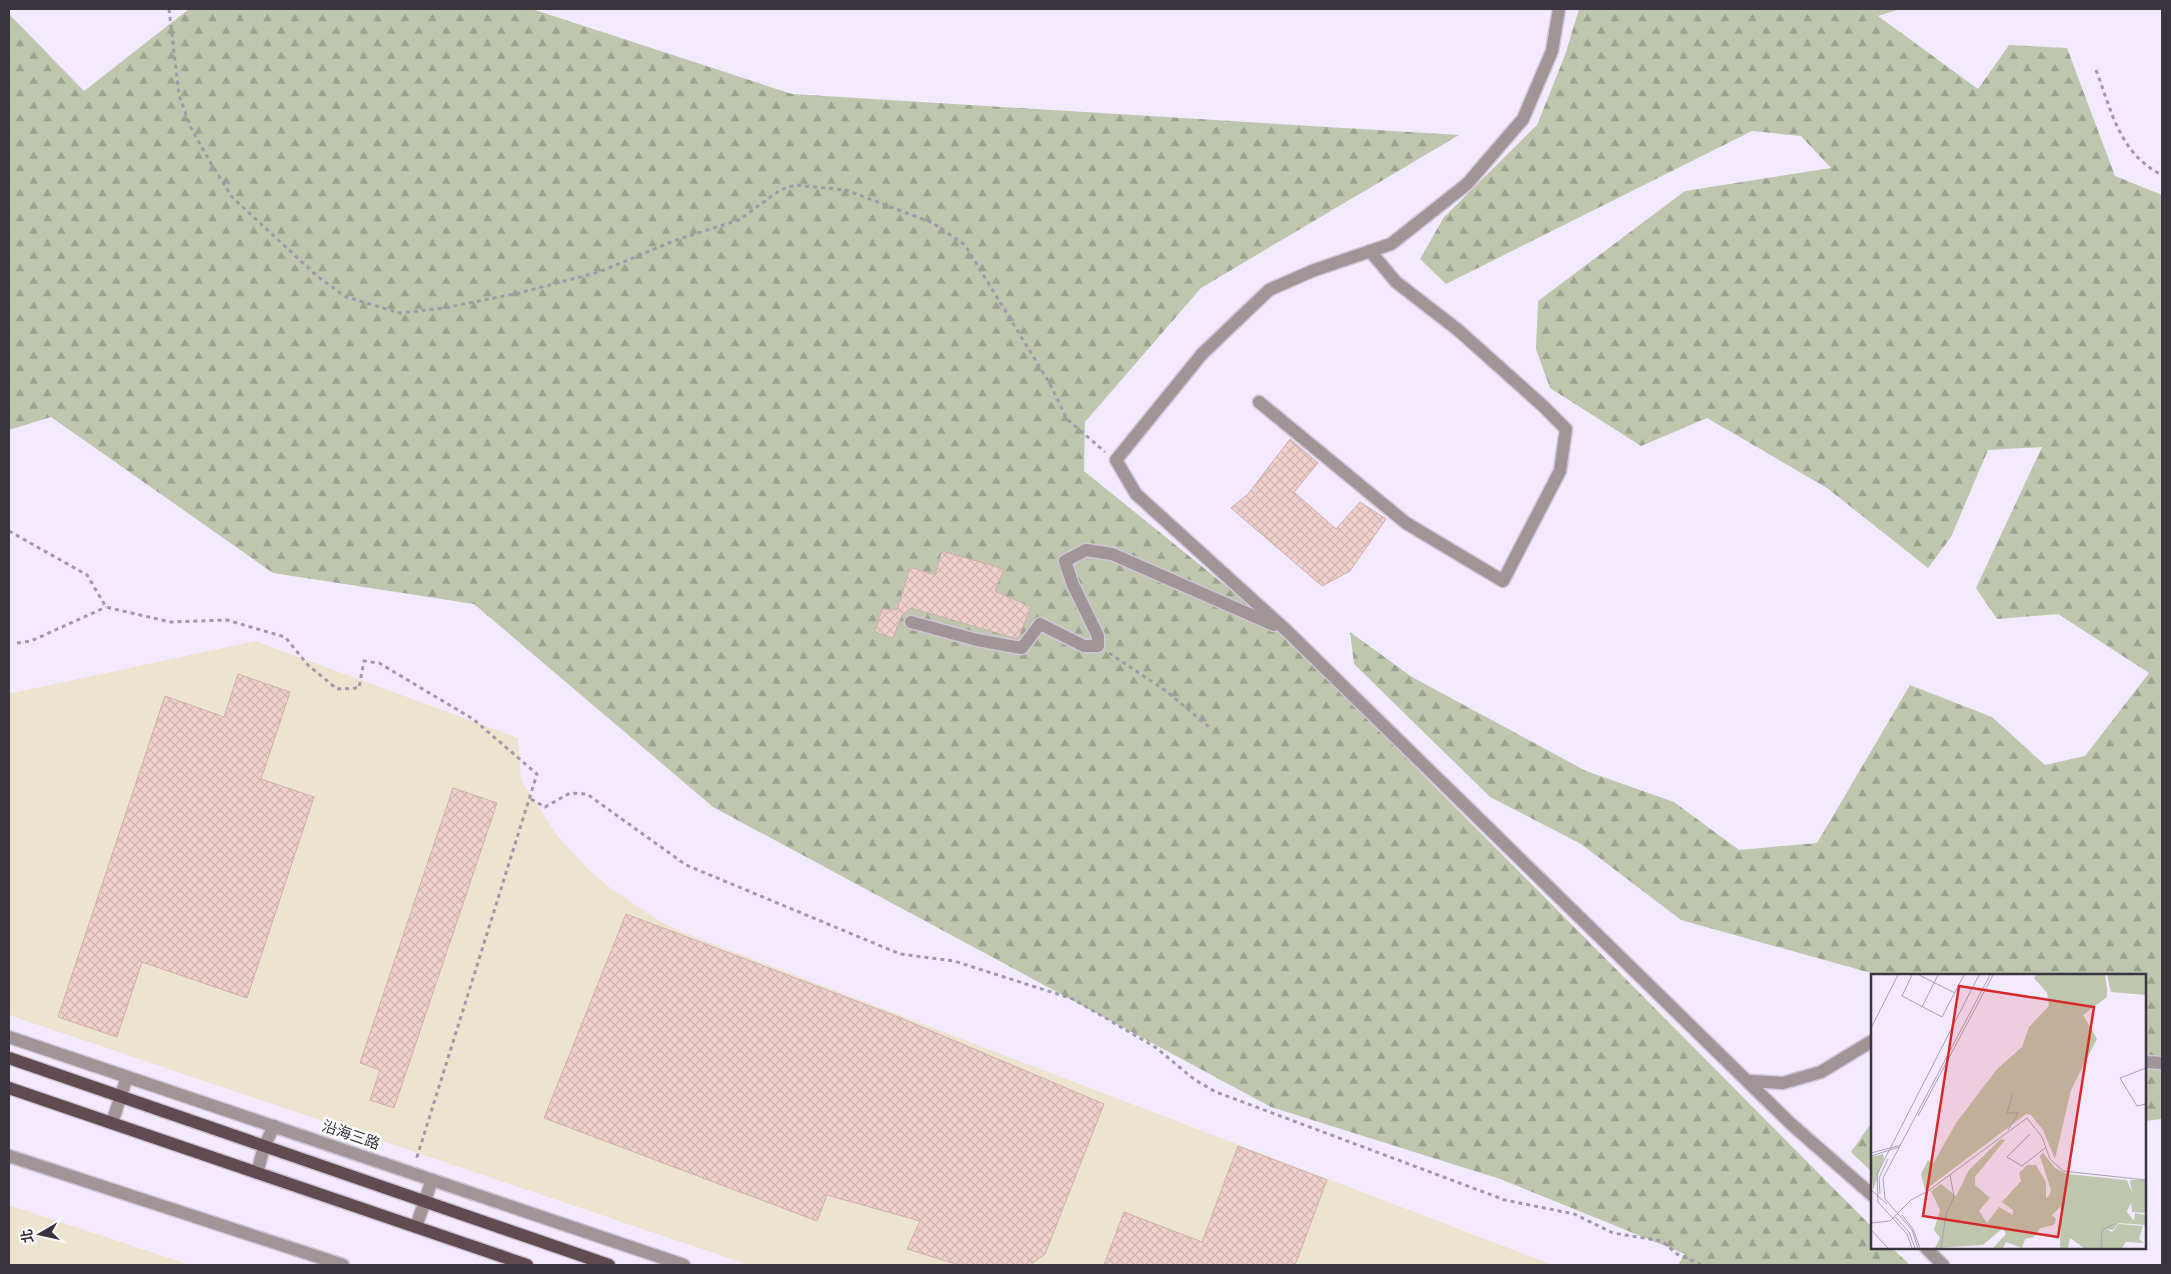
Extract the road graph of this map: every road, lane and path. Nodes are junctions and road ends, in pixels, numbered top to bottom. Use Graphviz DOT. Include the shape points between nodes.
graph roads {
  1 [pos="169,9"];
  2 [pos="1559,9"];
  3 [pos="2096,70"];
  4 [pos="2162,175"];
  5 [pos="1370,251"];
  6 [pos="1260,402"];
  7 [pos="1116,460"];
  8 [pos="9,531"];
  9 [pos="106,607"];
  10 [pos="911,622"];
  11 [pos="1286,630"];
  12 [pos="17,643"];
  13 [pos="1098,646"];
  14 [pos="1209,727"];
  15 [pos="531,798"];
  16 [pos="9,1037"];
  17 [pos="1871,1042"];
  18 [pos="9,1058"];
  19 [pos="2146,1062"];
  20 [pos="2162,1063"];
  21 [pos="127,1077"];
  22 [pos="1750,1081"];
  23 [pos="9,1088"];
  24 [pos="120,1097"];
  25 [pos="112,1123"];
  26 [pos="274,1126"];
  27 [pos="264,1147"];
  28 [pos="9,1156"];
  29 [pos="257,1173"];
  30 [pos="432,1180"];
  31 [pos="1871,1195"];
  32 [pos="425,1202"];
  33 [pos="416,1227"];
  34 [pos="1927,1249"];
  35 [pos="343,1265"];
  36 [pos="527,1265"];
  37 [pos="609,1265"];
  38 [pos="684,1265"];
  39 [pos="1703,1265"];
  40 [pos="1943,1265"];
  1 -- 7 [label="path" via="179,96 191,128 209,160 232,197 317,276 346,298 400,313 444,308 519,292 598,272 676,240 739,220 780,190 795,185 846,190 934,224 964,245 1050,384 1067,419"];
  2 -- 5 [label="street" via="1552,51 1523,120 1467,184 1391,244"];
  3 -- 4 [label="path" via="2123,141 2149,168"];
  5 -- 6 [label="street" via="1396,282 1458,330 1566,429 1560,471 1503,581 1406,523"];
  5 -- 7 [label="street" via="1269,290 1202,354"];
  7 -- 11 [label="street" via="1136,494"];
  8 -- 9 [label="path" via="88,575"];
  9 -- 12 [label="path" via="30,641"];
  9 -- 15 [label="path" via="170,622 227,620 284,637 308,665 337,689 359,688 364,661 378,663 473,719 538,774"];
  10 -- 13 [label="street" via="1022,648 1040,624 1084,646"];
  11 -- 13 [label="street" via="1112,554 1086,550 1065,561 1098,636"];
  11 -- 22 [label="street"];
  13 -- 14 [label="path" via="1166,691"];
  15 -- 30 [label="path" via="417,1157"];
  15 -- 39 [label="path" via="545,808 570,793 587,794 695,869 900,954 954,961 1073,999 1155,1047 1195,1080 1216,1092 1504,1200 1574,1214 1613,1234 1662,1241 1677,1254"];
  16 -- 21 [label="street, 沿海三路"];
  17 -- 22 [label="street" via="1821,1072 1783,1083"];
  18 -- 24 [label="main road"];
  19 -- 20 [label="street"];
  21 -- 24 [label="street"];
  21 -- 26 [label="street, 沿海三路"];
  22 -- 31 [label="street" via="1790,1123"];
  23 -- 25 [label="main road"];
  24 -- 25 [label="street"];
  24 -- 27 [label="main road"];
  25 -- 29 [label="main road"];
  26 -- 27 [label="street"];
  26 -- 30 [label="street, 沿海三路"];
  27 -- 29 [label="street"];
  27 -- 32 [label="main road"];
  28 -- 35 [label="street"];
  29 -- 33 [label="main road"];
  30 -- 32 [label="street"];
  30 -- 38 [label="street, 沿海三路"];
  32 -- 33 [label="street"];
  32 -- 37 [label="main road"];
  33 -- 36 [label="main road"];
  34 -- 40 [label="street"];
}
